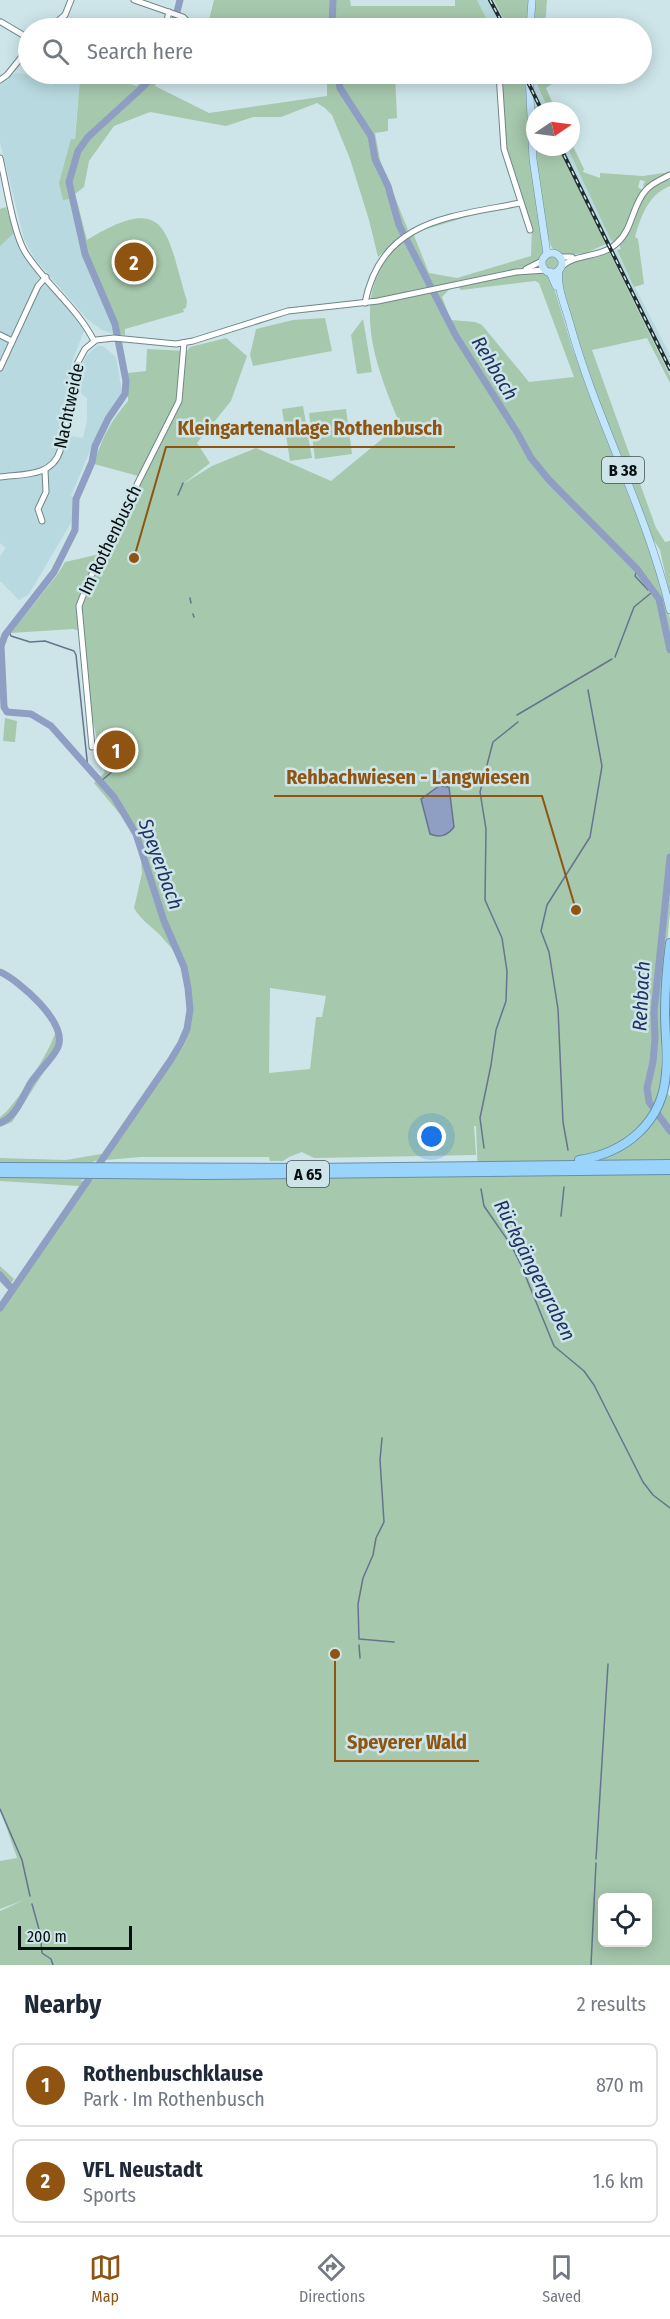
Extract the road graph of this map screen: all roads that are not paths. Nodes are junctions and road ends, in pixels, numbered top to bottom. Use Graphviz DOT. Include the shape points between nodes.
graph roads {
  1 [pos="71,0"];
  2 [pos="134,0"];
  3 [pos="532,0"];
  4 [pos="172,13"];
  5 [pos="60,18"];
  6 [pos="170,18"];
  7 [pos="183,18"];
  8 [pos="531,18"];
  9 [pos="1,22"];
  10 [pos="18,32"];
  11 [pos="18,61"];
  12 [pos="0,80"];
  13 [pos="500,84"];
  14 [pos="529,84"];
  15 [pos="0,158"];
  16 [pos="670,177"];
  17 [pos="7,186"];
  18 [pos="0,188"];
  19 [pos="520,203"];
  20 [pos="530,230"];
  21 [pos="592,255"];
  22 [pos="551,256"];
  23 [pos="560,268"];
  24 [pos="548,271"];
  25 [pos="516,272"];
  26 [pos="45,277"];
  27 [pos="365,303"];
  28 [pos="0,335"];
  29 [pos="12,341"];
  30 [pos="94,341"];
  31 [pos="184,342"];
  32 [pos="579,357"];
  33 [pos="0,368"];
  34 [pos="45,470"];
  35 [pos="0,477"];
  36 [pos="42,522"];
  37 [pos="670,610"];
  38 [pos="92,747"];
  39 [pos="670,944"];
  40 [pos="670,1019"];
  41 [pos="670,1035"];
  42 [pos="667,1062"];
  43 [pos="670,1084"];
  44 [pos="670,1164"];
  45 [pos="549,1165"];
  46 [pos="0,1167"];
  47 [pos="531,1168"];
  48 [pos="670,1170"];
  49 [pos="93,1171"];
  50 [pos="0,1173"];
  1 -- 5 [label="street"];
  2 -- 4 [label="street"];
  3 -- 8 [label="main road"];
  4 -- 6 [label="street"];
  4 -- 7 [label="street"];
  9 -- 10 [label="street"];
  11 -- 12 [label="street"];
  13 -- 19 [label="street" via="504,149"];
  14 -- 22 [label="main road" via="533,159"];
  15 -- 17 [label="street"];
  16 -- 21 [label="street" via="650,186 643,194 618,243"];
  17 -- 18 [label="street"];
  17 -- 26 [label="street" via="21,243"];
  19 -- 20 [label="street"];
  19 -- 27 [label="street" via="455,216 407,234 380,263"];
  21 -- 22 [label="street"];
  21 -- 23 [label="street" via="569,261"];
  22 -- 23 [label="main road"];
  22 -- 24 [label="main road"];
  22 -- 25 [label="street"];
  23 -- 24 [label="main road"];
  23 -- 32 [label="main road, B 38" via="560,285"];
  24 -- 25 [label="street"];
  24 -- 32 [label="main road, B 38"];
  25 -- 27 [label="street"];
  26 -- 29 [label="street"];
  26 -- 30 [label="street"];
  27 -- 31 [label="street" via="288,311"];
  28 -- 29 [label="street"];
  29 -- 33 [label="street"];
  30 -- 31 [label="street" via="114,338"];
  30 -- 34 [label="street, Nachtweide" via="77,364 59,456"];
  31 -- 38 [label="street, Im Rothenbusch" via="179,401 88,580 80,606"];
  32 -- 37 [label="main road, B 38" via="645,525"];
  34 -- 35 [label="street, Nachtweide"];
  34 -- 36 [label="street, Nachtweide" via="46,492 38,509"];
  39 -- 42 [label="highway" via="665,1001"];
  40 -- 41 [label="highway"];
  42 -- 43 [label="highway"];
  42 -- 45 [label="highway" via="658,1107 636,1136 594,1158"];
  44 -- 45 [label="highway, A 65"];
  45 -- 47 [label="highway, A 65"];
  46 -- 49 [label="highway, A 65"];
  47 -- 48 [label="highway, A 65"];
  47 -- 49 [label="highway, A 65"];
  49 -- 50 [label="highway, A 65"];
}
